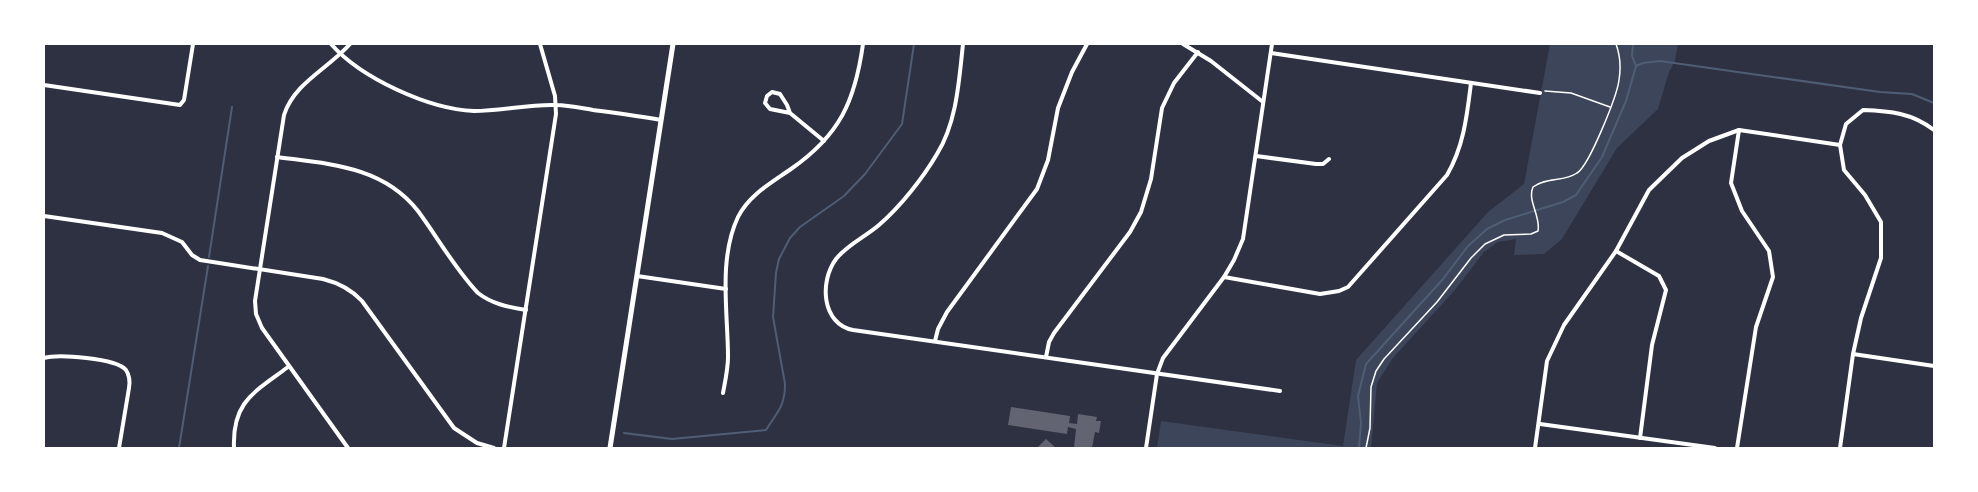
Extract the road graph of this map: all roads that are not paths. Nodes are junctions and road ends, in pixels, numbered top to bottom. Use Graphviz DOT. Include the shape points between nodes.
graph roads {
  1 [pos="193,44"];
  2 [pos="331,44"];
  3 [pos="350,44"];
  4 [pos="540,44"];
  5 [pos="673,44"];
  6 [pos="863,44"];
  7 [pos="963,44"];
  8 [pos="1087,44"];
  9 [pos="1183,44"];
  10 [pos="1272,44"];
  11 [pos="1198,52"];
  12 [pos="1270,53"];
  13 [pos="340,54"];
  14 [pos="1471,83"];
  15 [pos="44,86"];
  16 [pos="1540,93"];
  17 [pos="1263,102"];
  18 [pos="556,105"];
  19 [pos="790,113"];
  20 [pos="661,120"];
  21 [pos="1739,130"];
  22 [pos="1935,130"];
  23 [pos="824,141"];
  24 [pos="1840,145"];
  25 [pos="1256,156"];
  26 [pos="277,157"];
  27 [pos="1329,159"];
  28 [pos="44,216"];
  29 [pos="1616,250"];
  30 [pos="260,269"];
  31 [pos="637,276"];
  32 [pos="1224,277"];
  33 [pos="726,289"];
  34 [pos="526,310"];
  35 [pos="935,341"];
  36 [pos="1853,354"];
  37 [pos="1046,357"];
  38 [pos="44,358"];
  39 [pos="1935,366"];
  40 [pos="288,367"];
  41 [pos="1157,374"];
  42 [pos="1280,391"];
  43 [pos="723,393"];
  44 [pos="1540,424"];
  45 [pos="1640,438"];
  46 [pos="119,448"];
  47 [pos="234,448"];
  48 [pos="348,448"];
  49 [pos="494,448"];
  50 [pos="504,448"];
  51 [pos="610,448"];
  52 [pos="1146,448"];
  53 [pos="1535,448"];
  54 [pos="1715,448"];
  55 [pos="1737,448"];
  56 [pos="1840,448"];
  1 -- 15 [label="street" via="182,105"];
  2 -- 13 [label="street"];
  3 -- 13 [label="street"];
  4 -- 18 [label="street"];
  5 -- 20 [label="main road"];
  6 -- 23 [label="street" via="854,93"];
  7 -- 35 [label="street" via="951,122 938,153 890,215 836,259 826,293 828,312 843,327"];
  8 -- 35 [label="street" via="1058,108 1048,160 1037,189 947,312"];
  9 -- 11 [label="street"];
  10 -- 12 [label="street"];
  11 -- 17 [label="street"];
  11 -- 37 [label="street" via="1174,83 1162,108 1151,179 1141,212 1054,333"];
  12 -- 14 [label="street"];
  12 -- 17 [label="street"];
  13 -- 18 [label="street" via="391,87 435,105 483,111"];
  13 -- 26 [label="street" via="291,97"];
  14 -- 16 [label="street"];
  14 -- 32 [label="street" via="1454,164 1347,287 1320,294"];
  17 -- 25 [label="street"];
  18 -- 20 [label="street"];
  18 -- 34 [label="street"];
  19 -- 19 [label="street" via="780,94 772,92 767,96 765,103 770,109"];
  19 -- 23 [label="street"];
  20 -- 31 [label="main road"];
  21 -- 24 [label="street"];
  21 -- 29 [label="street" via="1709,141 1682,158 1657,182"];
  21 -- 55 [label="street" via="1731,183 1742,211 1769,251 1773,277 1756,327"];
  22 -- 24 [label="street" via="1922,120 1895,112 1863,110 1846,124"];
  23 -- 33 [label="street" via="807,158 759,191 743,209 731,235"];
  24 -- 36 [label="street" via="1844,170 1881,222 1881,258"];
  25 -- 27 [label="street" via="1316,164"];
  25 -- 32 [label="street" via="1243,238"];
  26 -- 30 [label="street"];
  26 -- 34 [label="street" via="356,169 384,181 417,211 478,293 486,300"];
  28 -- 30 [label="street" via="162,233 182,242 200,260"];
  29 -- 44 [label="street" via="1564,325 1546,361"];
  29 -- 45 [label="street" via="1659,276 1666,290 1652,345"];
  30 -- 40 [label="street" via="256,314"];
  30 -- 49 [label="street" via="337,282 356,295 454,428 477,443"];
  31 -- 33 [label="street"];
  31 -- 51 [label="main road"];
  32 -- 41 [label="street" via="1163,358"];
  33 -- 43 [label="street" via="728,359"];
  34 -- 50 [label="street"];
  35 -- 37 [label="street"];
  36 -- 39 [label="street"];
  36 -- 56 [label="street"];
  37 -- 41 [label="street"];
  38 -- 46 [label="street" via="60,355 116,364 128,372"];
  40 -- 47 [label="street" via="247,399 236,421"];
  40 -- 48 [label="street"];
  41 -- 42 [label="street"];
  41 -- 52 [label="street"];
  44 -- 45 [label="street"];
  44 -- 53 [label="street"];
  45 -- 54 [label="street"];
}
